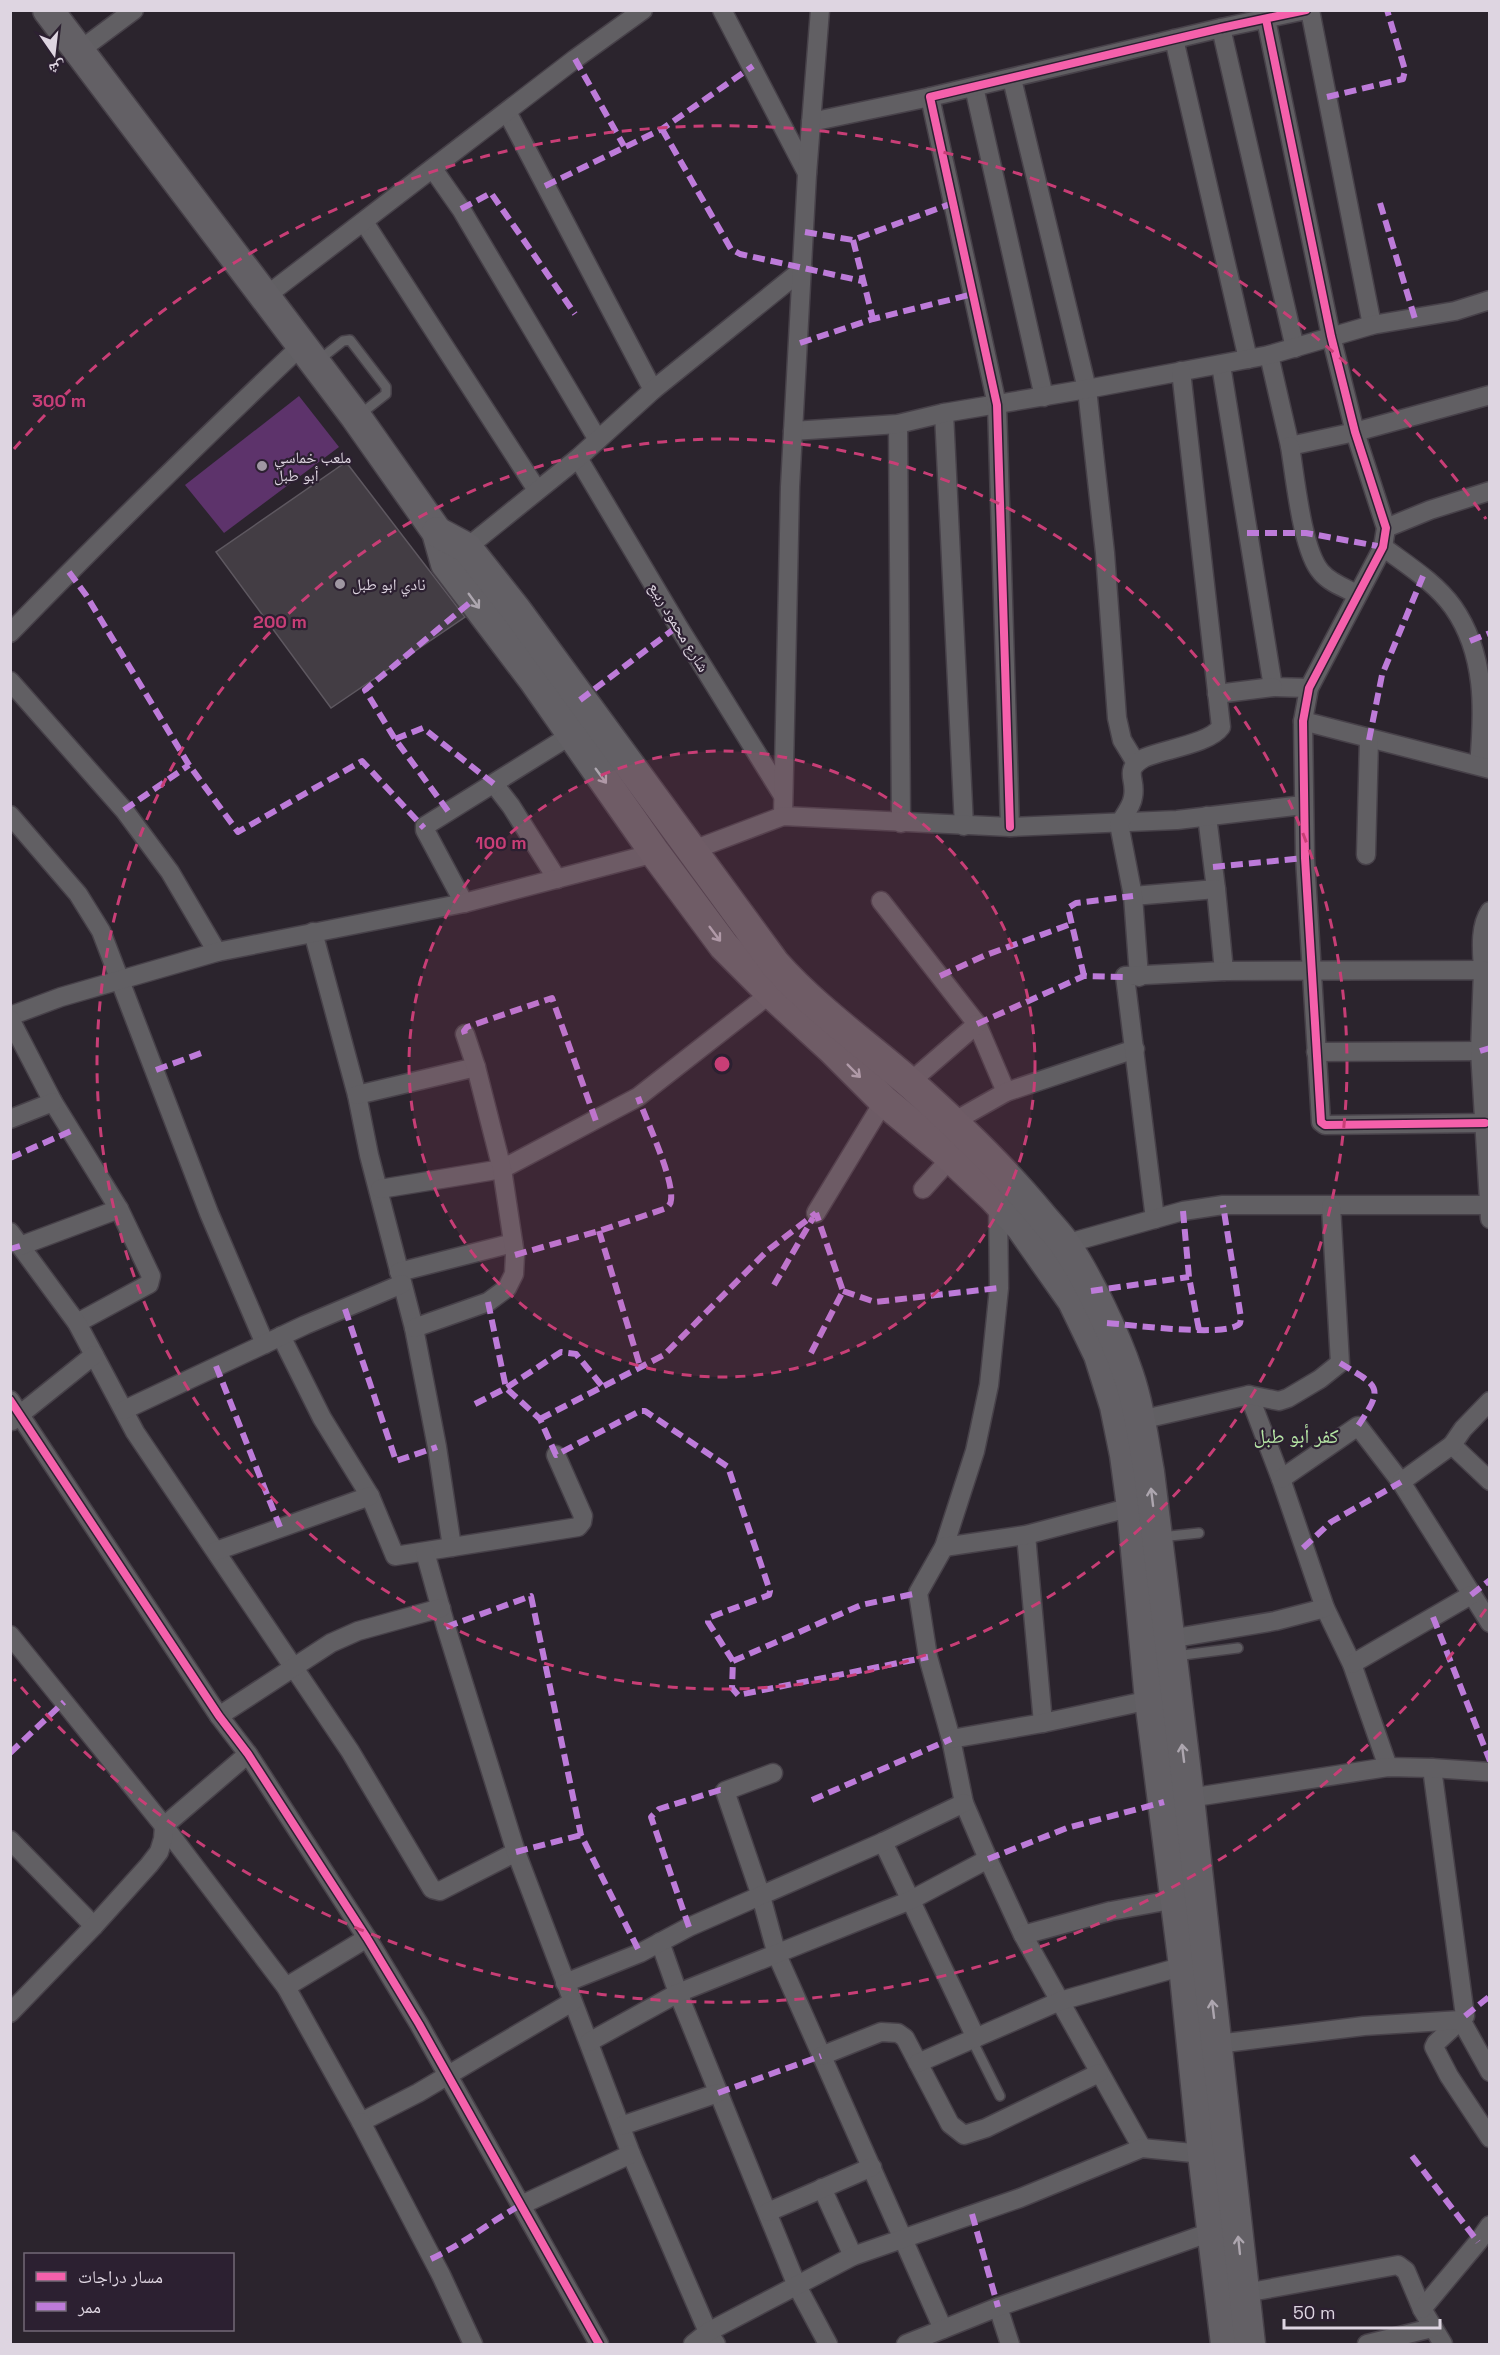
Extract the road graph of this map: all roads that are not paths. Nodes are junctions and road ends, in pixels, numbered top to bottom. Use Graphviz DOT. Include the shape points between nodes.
graph roads {
  1 [pos="48,10"];
  2 [pos="134,10"];
  3 [pos="643,10"];
  4 [pos="722,10"];
  5 [pos="820,10"];
  6 [pos="1308,10"];
  7 [pos="1266,18"];
  8 [pos="1221,28"];
  9 [pos="1174,39"];
  10 [pos="79,51"];
  11 [pos="1012,79"];
  12 [pos="974,87"];
  13 [pos="930,97"];
  14 [pos="507,112"];
  15 [pos="811,123"];
  16 [pos="433,169"];
  17 [pos="807,174"];
  18 [pos="364,222"];
  19 [pos="803,269"];
  20 [pos="266,296"];
  21 [pos="1490,300"];
  22 [pos="1372,325"];
  23 [pos="1331,336"];
  24 [pos="1295,348"];
  25 [pos="309,354"];
  26 [pos="1269,355"];
  27 [pos="1248,359"];
  28 [pos="1221,365"];
  29 [pos="1181,371"];
  30 [pos="653,390"];
  31 [pos="1087,390"];
  32 [pos="1490,395"];
  33 [pos="1044,397"];
  34 [pos="997,405"];
  35 [pos="944,413"];
  36 [pos="356,417"];
  37 [pos="898,424"];
  38 [pos="793,431"];
  39 [pos="1355,432"];
  40 [pos="598,440"];
  41 [pos="1290,446"];
  42 [pos="578,458"];
  43 [pos="537,490"];
  44 [pos="1490,490"];
  45 [pos="1386,528"];
  46 [pos="1383,547"];
  47 [pos="457,556"];
  48 [pos="1357,594"];
  49 [pos="10,633"];
  50 [pos="10,681"];
  51 [pos="1273,687"];
  52 [pos="1309,688"];
  53 [pos="1217,694"];
  54 [pos="1303,721"];
  55 [pos="571,735"];
  56 [pos="1370,740"];
  57 [pos="1136,763"];
  58 [pos="1484,767"];
  59 [pos="494,784"];
  60 [pos="782,794"];
  61 [pos="1303,805"];
  62 [pos="10,816"];
  63 [pos="783,816"];
  64 [pos="1207,816"];
  65 [pos="901,823"];
  66 [pos="1119,824"];
  67 [pos="964,826"];
  68 [pos="1011,828"];
  69 [pos="693,850"];
  70 [pos="655,853"];
  71 [pos="1366,855"];
  72 [pos="557,879"];
  73 [pos="1216,889"];
  74 [pos="1133,896"];
  75 [pos="881,901"];
  76 [pos="464,903"];
  77 [pos="1490,911"];
  78 [pos="313,932"];
  79 [pos="217,952"];
  80 [pos="1484,970"];
  81 [pos="1224,971"];
  82 [pos="1312,971"];
  83 [pos="1139,976"];
  84 [pos="121,979"];
  85 [pos="771,993"];
  86 [pos="10,1018"];
  87 [pos="976,1024"];
  88 [pos="465,1034"];
  89 [pos="1134,1049"];
  90 [pos="1480,1051"];
  91 [pos="1316,1052"];
  92 [pos="476,1067"];
  93 [pos="909,1083"];
  94 [pos="1006,1092"];
  95 [pos="357,1095"];
  96 [pos="884,1101"];
  97 [pos="53,1102"];
  98 [pos="10,1119"];
  99 [pos="953,1122"];
  100 [pos="1485,1123"];
  101 [pos="951,1158"];
  102 [pos="502,1169"];
  103 [pos="380,1189"];
  104 [pos="923,1189"];
  105 [pos="998,1203"];
  106 [pos="1331,1206"];
  107 [pos="119,1209"];
  108 [pos="1489,1212"];
  109 [pos="816,1213"];
  110 [pos="1155,1219"];
  111 [pos="15,1239"];
  112 [pos="513,1243"];
  113 [pos="1065,1244"];
  114 [pos="401,1278"];
  115 [pos="78,1323"];
  116 [pos="414,1328"];
  117 [pos="273,1340"];
  118 [pos="94,1355"];
  119 [pos="1249,1395"];
  120 [pos="1490,1401"];
  121 [pos="124,1410"];
  122 [pos="14,1412"];
  123 [pos="1140,1420"];
  124 [pos="1452,1445"];
  125 [pos="556,1455"];
  126 [pos="1281,1479"];
  127 [pos="1490,1481"];
  128 [pos="1401,1482"];
  129 [pos="370,1496"];
  130 [pos="1132,1507"];
  131 [pos="1199,1533"];
  132 [pos="1026,1535"];
  133 [pos="1157,1537"];
  134 [pos="452,1547"];
  135 [pos="944,1547"];
  136 [pos="216,1551"];
  137 [pos="425,1552"];
  138 [pos="1471,1595"];
  139 [pos="441,1608"];
  140 [pos="1325,1608"];
  141 [pos="1490,1623"];
  142 [pos="10,1635"];
  143 [pos="1170,1648"];
  144 [pos="1238,1648"];
  145 [pos="1352,1664"];
  146 [pos="293,1666"];
  147 [pos="1150,1700"];
  148 [pos="219,1716"];
  149 [pos="1043,1723"];
  150 [pos="951,1739"];
  151 [pos="248,1754"];
  152 [pos="1388,1767"];
  153 [pos="1432,1768"];
  154 [pos="1490,1772"];
  155 [pos="773,1773"];
  156 [pos="1189,1798"];
  157 [pos="964,1803"];
  158 [pos="164,1826"];
  159 [pos="10,1840"];
  160 [pos="883,1842"];
  161 [pos="516,1852"];
  162 [pos="988,1859"];
  163 [pos="761,1896"];
  164 [pos="1176,1899"];
  165 [pos="910,1900"];
  166 [pos="94,1926"];
  167 [pos="1023,1935"];
  168 [pos="367,1938"];
  169 [pos="660,1942"];
  170 [pos="777,1955"];
  171 [pos="1184,1966"];
  172 [pos="565,1983"];
  173 [pos="286,1987"];
  174 [pos="678,1993"];
  175 [pos="1060,2001"];
  176 [pos="572,2002"];
  177 [pos="10,2013"];
  178 [pos="1461,2020"];
  179 [pos="974,2039"];
  180 [pos="589,2042"];
  181 [pos="1217,2044"];
  182 [pos="821,2056"];
  183 [pos="918,2063"];
  184 [pos="1490,2072"];
  185 [pos="1099,2073"];
  186 [pos="447,2076"];
  187 [pos="718,2092"];
  188 [pos="1000,2096"];
  189 [pos="361,2122"];
  190 [pos="621,2126"];
  191 [pos="1490,2138"];
  192 [pos="1142,2148"];
  193 [pos="631,2154"];
  194 [pos="1203,2154"];
  195 [pos="872,2167"];
  196 [pos="822,2188"];
  197 [pos="521,2205"];
  198 [pos="768,2212"];
  199 [pos="1490,2225"];
  200 [pos="1214,2231"];
  201 [pos="903,2238"];
  202 [pos="853,2256"];
  203 [pos="797,2286"];
  204 [pos="1245,2293"];
  205 [pos="998,2307"];
  206 [pos="1422,2308"];
  207 [pos="1432,2328"];
  208 [pos="943,2329"];
  209 [pos="712,2338"];
  210 [pos="473,2344"];
  211 [pos="599,2344"];
  212 [pos="693,2344"];
  213 [pos="828,2344"];
  214 [pos="906,2344"];
  215 [pos="1010,2344"];
  216 [pos="1226,2344"];
  217 [pos="1250,2344"];
  218 [pos="1367,2344"];
  219 [pos="1443,2344"];
  1 -- 10 [label="main road"];
  2 -- 10 [label="street"];
  3 -- 14 [label="street"];
  4 -- 17 [label="street"];
  5 -- 15 [label="street"];
  6 -- 7 [label="street"];
  6 -- 22 [label="street"];
  7 -- 8 [label="street"];
  7 -- 23 [label="street"];
  8 -- 9 [label="street"];
  8 -- 24 [label="street"];
  9 -- 11 [label="street"];
  9 -- 27 [label="street"];
  10 -- 20 [label="main road"];
  11 -- 12 [label="street"];
  11 -- 31 [label="street"];
  12 -- 13 [label="street"];
  12 -- 33 [label="street"];
  13 -- 15 [label="street"];
  13 -- 34 [label="street"];
  14 -- 16 [label="street"];
  14 -- 30 [label="street"];
  15 -- 17 [label="street"];
  16 -- 18 [label="street"];
  16 -- 40 [label="street" via="461,209"];
  17 -- 19 [label="street"];
  18 -- 20 [label="street"];
  18 -- 43 [label="street"];
  19 -- 30 [label="street"];
  19 -- 38 [label="street"];
  20 -- 25 [label="main road"];
  21 -- 22 [label="street" via="1455,311"];
  22 -- 23 [label="street"];
  23 -- 24 [label="street"];
  23 -- 39 [label="street"];
  24 -- 26 [label="street"];
  25 -- 36 [label="main road"];
  25 -- 36 [label="lane" via="343,341 353,343 387,390"];
  25 -- 49 [label="street" via="69,572"];
  26 -- 27 [label="street"];
  26 -- 41 [label="street"];
  27 -- 28 [label="street"];
  28 -- 29 [label="street"];
  28 -- 51 [label="street"];
  29 -- 31 [label="street"];
  29 -- 53 [label="street"];
  30 -- 40 [label="street"];
  31 -- 33 [label="street"];
  31 -- 57 [label="street" via="1105,553 1117,718 1122,740"];
  32 -- 39 [label="street"];
  33 -- 34 [label="street"];
  34 -- 35 [label="street"];
  34 -- 68 [label="street"];
  35 -- 37 [label="street"];
  35 -- 67 [label="street"];
  36 -- 47 [label="main road"];
  37 -- 38 [label="street"];
  37 -- 65 [label="street"];
  38 -- 60 [label="street"];
  39 -- 41 [label="street"];
  39 -- 45 [label="street"];
  40 -- 42 [label="street"];
  41 -- 48 [label="street" via="1314,562 1330,581"];
  42 -- 43 [label="street"];
  42 -- 60 [label="street, شارع محمود ربيع"];
  43 -- 47 [label="street"];
  44 -- 45 [label="street"];
  45 -- 46 [label="street"];
  46 -- 48 [label="street"];
  46 -- 58 [label="street" via="1443,596 1470,641 1483,690"];
  47 -- 55 [label="main road, one-way"];
  47 -- 69 [label="main road" via="516,610"];
  48 -- 52 [label="street"];
  50 -- 79 [label="street" via="124,810 170,872"];
  51 -- 52 [label="street"];
  51 -- 53 [label="street"];
  52 -- 54 [label="street"];
  53 -- 57 [label="street" via="1221,727 1216,733"];
  54 -- 56 [label="street"];
  54 -- 61 [label="street"];
  55 -- 59 [label="street"];
  55 -- 70 [label="main road, one-way"];
  56 -- 58 [label="street"];
  56 -- 71 [label="street"];
  57 -- 66 [label="street" via="1131,770 1133,800"];
  59 -- 72 [label="street"];
  59 -- 76 [label="street" via="425,827"];
  60 -- 63 [label="street"];
  61 -- 64 [label="street"];
  61 -- 82 [label="street"];
  62 -- 84 [label="street" via="78,894 101,931"];
  63 -- 65 [label="street"];
  63 -- 69 [label="street"];
  64 -- 66 [label="street"];
  64 -- 73 [label="street"];
  65 -- 67 [label="street"];
  66 -- 68 [label="street"];
  66 -- 74 [label="street"];
  67 -- 68 [label="street"];
  69 -- 93 [label="main road" via="798,991"];
  70 -- 72 [label="street"];
  70 -- 85 [label="main road, one-way" via="724,946"];
  72 -- 76 [label="street"];
  73 -- 74 [label="street"];
  73 -- 81 [label="street"];
  74 -- 83 [label="street"];
  75 -- 87 [label="street"];
  76 -- 78 [label="street"];
  77 -- 80 [label="street" via="1484,934"];
  78 -- 79 [label="street"];
  78 -- 95 [label="street"];
  79 -- 84 [label="street"];
  80 -- 82 [label="street"];
  80 -- 90 [label="street"];
  81 -- 82 [label="street"];
  81 -- 83 [label="street"];
  82 -- 91 [label="street"];
  83 -- 89 [label="street" via="1124,977"];
  84 -- 86 [label="street"];
  84 -- 117 [label="street" via="209,1213"];
  85 -- 96 [label="main road, one-way"];
  85 -- 102 [label="street" via="638,1097"];
  86 -- 97 [label="street"];
  87 -- 93 [label="street"];
  87 -- 94 [label="street"];
  88 -- 92 [label="street"];
  89 -- 94 [label="street"];
  89 -- 110 [label="street"];
  90 -- 91 [label="street"];
  90 -- 100 [label="street"];
  91 -- 100 [label="street" via="1323,1125"];
  92 -- 95 [label="street"];
  92 -- 102 [label="street"];
  93 -- 99 [label="main road"];
  94 -- 99 [label="street"];
  95 -- 103 [label="street"];
  96 -- 101 [label="main road"];
  96 -- 109 [label="street"];
  97 -- 98 [label="street"];
  97 -- 107 [label="street"];
  99 -- 113 [label="main road" via="1022,1192"];
  100 -- 108 [label="street"];
  101 -- 104 [label="street"];
  101 -- 105 [label="main road"];
  102 -- 103 [label="street"];
  102 -- 112 [label="street"];
  103 -- 114 [label="street"];
  105 -- 130 [label="main road" via="1021,1227 1073,1301 1099,1355 1115,1406"];
  105 -- 135 [label="street" via="999,1288 989,1385 975,1451"];
  106 -- 108 [label="street"];
  106 -- 110 [label="street" via="1223,1206"];
  106 -- 119 [label="street" via="1340,1363 1288,1398 1279,1401"];
  107 -- 111 [label="street"];
  107 -- 115 [label="street" via="151,1282"];
  110 -- 113 [label="street"];
  111 -- 115 [label="street"];
  112 -- 114 [label="street"];
  112 -- 116 [label="street" via="516,1264 507,1288 488,1302"];
  113 -- 123 [label="main road" via="1107,1323 1128,1374"];
  114 -- 116 [label="street"];
  114 -- 117 [label="street"];
  115 -- 118 [label="street"];
  116 -- 134 [label="street"];
  117 -- 121 [label="street"];
  117 -- 129 [label="street"];
  118 -- 121 [label="street"];
  118 -- 122 [label="street"];
  119 -- 123 [label="street"];
  119 -- 126 [label="street"];
  120 -- 124 [label="street"];
  121 -- 136 [label="street"];
  122 -- 148 [label="street"];
  133 -- 123 [label="main road, one-way"];
  124 -- 127 [label="street"];
  124 -- 128 [label="street"];
  125 -- 134 [label="street" via="583,1516 580,1526"];
  126 -- 128 [label="street" via="1358,1426"];
  126 -- 140 [label="street"];
  128 -- 138 [label="street"];
  129 -- 136 [label="street"];
  129 -- 137 [label="street" via="395,1556"];
  130 -- 132 [label="street"];
  130 -- 147 [label="main road"];
  131 -- 133 [label="lane"];
  132 -- 135 [label="street"];
  132 -- 149 [label="street"];
  133 -- 143 [label="main road"];
  134 -- 137 [label="street"];
  135 -- 150 [label="street" via="918,1593 928,1658"];
  136 -- 146 [label="street"];
  137 -- 139 [label="street"];
  138 -- 141 [label="street"];
  138 -- 145 [label="street"];
  139 -- 146 [label="street" via="358,1631"];
  139 -- 161 [label="street"];
  140 -- 143 [label="street"];
  140 -- 145 [label="street"];
  142 -- 158 [label="street"];
  143 -- 144 [label="lane"];
  156 -- 143 [label="main road, one-way"];
  145 -- 152 [label="street"];
  146 -- 148 [label="street"];
  146 -- 161 [label="street" via="350,1751 434,1891"];
  147 -- 149 [label="street"];
  147 -- 164 [label="main road"];
  148 -- 151 [label="street"];
  149 -- 150 [label="street"];
  150 -- 157 [label="street"];
  151 -- 158 [label="street"];
  151 -- 168 [label="street"];
  152 -- 153 [label="street"];
  152 -- 156 [label="street"];
  153 -- 154 [label="street"];
  153 -- 178 [label="street" via="1465,2016"];
  155 -- 163 [label="street" via="725,1791"];
  181 -- 156 [label="main road, one-way"];
  157 -- 160 [label="street"];
  157 -- 162 [label="street"];
  158 -- 166 [label="street" via="159,1852"];
  158 -- 173 [label="street"];
  159 -- 166 [label="street"];
  160 -- 163 [label="street"];
  160 -- 165 [label="street"];
  161 -- 172 [label="street"];
  162 -- 165 [label="street"];
  162 -- 167 [label="street"];
  163 -- 169 [label="street"];
  163 -- 170 [label="street"];
  164 -- 167 [label="street" via="1111,1911"];
  164 -- 171 [label="main road"];
  165 -- 170 [label="street"];
  165 -- 179 [label="street"];
  166 -- 177 [label="street"];
  167 -- 175 [label="street"];
  168 -- 173 [label="street"];
  168 -- 186 [label="street"];
  169 -- 172 [label="street"];
  169 -- 174 [label="street"];
  170 -- 174 [label="street"];
  170 -- 182 [label="street"];
  171 -- 175 [label="street"];
  171 -- 194 [label="main road"];
  172 -- 176 [label="street"];
  173 -- 189 [label="street"];
  174 -- 180 [label="street"];
  174 -- 187 [label="street"];
  175 -- 179 [label="street"];
  175 -- 185 [label="street"];
  176 -- 180 [label="street"];
  176 -- 186 [label="street"];
  178 -- 181 [label="street" via="1364,2026"];
  178 -- 184 [label="street"];
  178 -- 191 [label="street" via="1434,2047"];
  179 -- 183 [label="street"];
  179 -- 188 [label="lane"];
  180 -- 190 [label="street"];
  204 -- 181 [label="main road, one-way"];
  182 -- 183 [label="street" via="889,2031 905,2038"];
  182 -- 195 [label="street"];
  183 -- 185 [label="street" via="950,2124 964,2135"];
  185 -- 192 [label="street"];
  186 -- 189 [label="street"];
  186 -- 197 [label="street"];
  187 -- 190 [label="street"];
  187 -- 198 [label="street"];
  189 -- 210 [label="street"];
  190 -- 193 [label="street"];
  192 -- 194 [label="street"];
  192 -- 201 [label="street" via="1020,2198"];
  193 -- 197 [label="street"];
  193 -- 209 [label="street"];
  194 -- 200 [label="main road"];
  195 -- 196 [label="street"];
  195 -- 201 [label="street"];
  196 -- 198 [label="street"];
  196 -- 202 [label="street"];
  197 -- 211 [label="street"];
  198 -- 203 [label="street"];
  199 -- 206 [label="street"];
  200 -- 205 [label="street"];
  200 -- 216 [label="main road"];
  201 -- 202 [label="street"];
  201 -- 208 [label="street"];
  202 -- 203 [label="street"];
  203 -- 209 [label="street"];
  203 -- 213 [label="street"];
  204 -- 206 [label="street" via="1398,2265 1406,2271"];
  204 -- 217 [label="main road"];
  205 -- 208 [label="street"];
  205 -- 215 [label="street"];
  206 -- 207 [label="street"];
  207 -- 218 [label="street"];
  207 -- 219 [label="street"];
  208 -- 214 [label="street"];
  209 -- 212 [label="street"];
}
